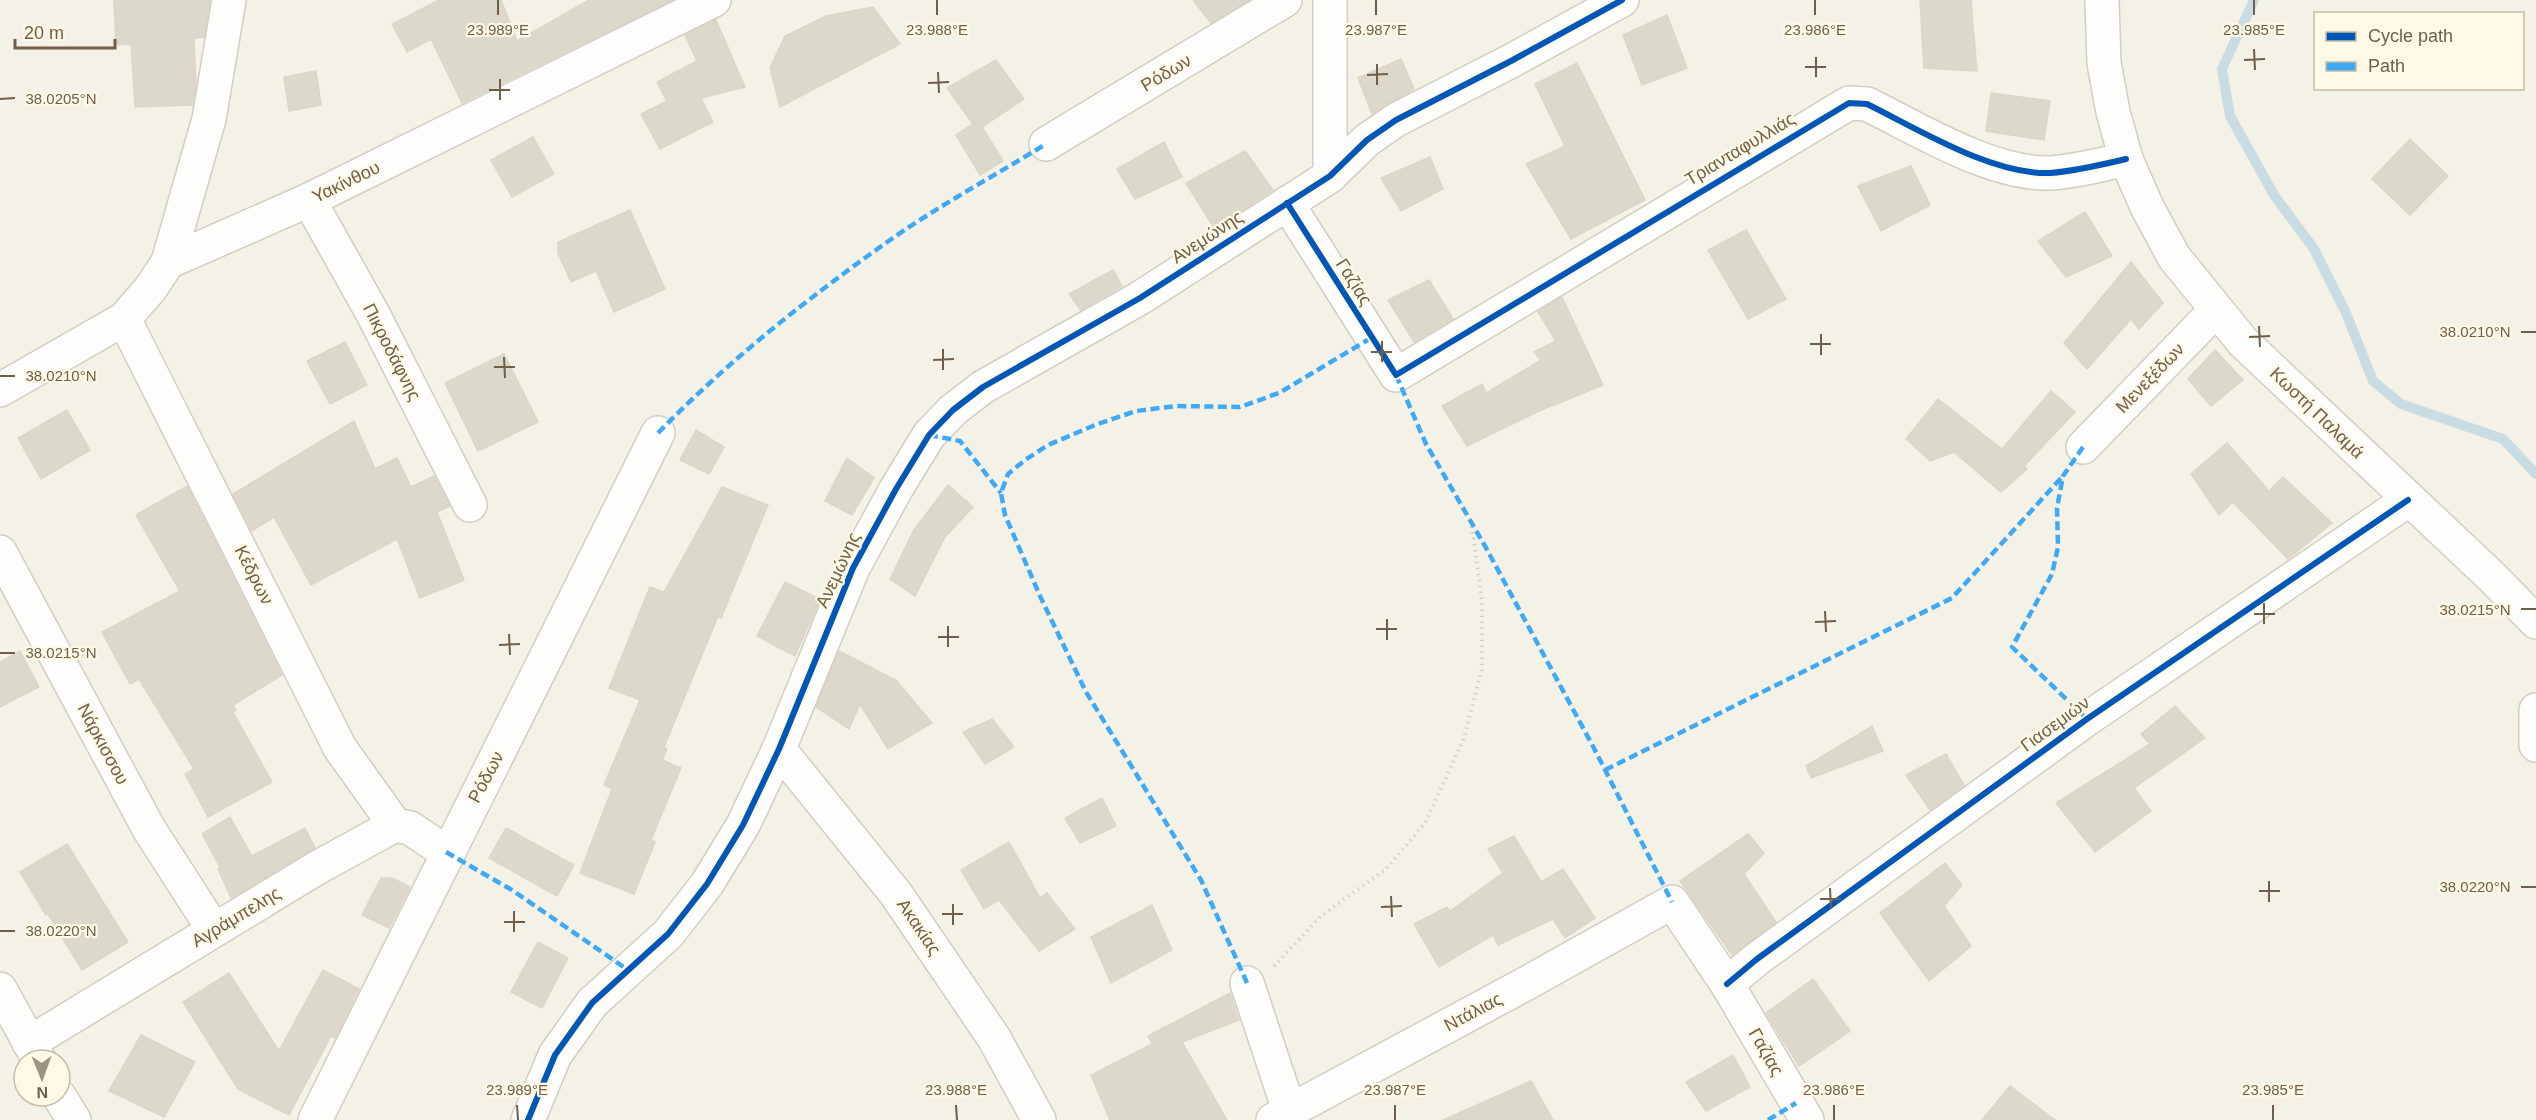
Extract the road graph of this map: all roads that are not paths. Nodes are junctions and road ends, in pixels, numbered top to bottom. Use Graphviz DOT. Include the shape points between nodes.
graph roads {
  1 [pos="229,0"];
  2 [pos="714,0"];
  3 [pos="1285,0"];
  4 [pos="1330,0"];
  5 [pos="1622,0"];
  6 [pos="2102,0"];
  7 [pos="1046,144"];
  8 [pos="2126,159"];
  9 [pos="1330,176"];
  10 [pos="309,200"];
  11 [pos="1287,203"];
  12 [pos="168,262"];
  13 [pos="2216,310"];
  14 [pos="124,319"];
  15 [pos="1396,375"];
  16 [pos="0,390"];
  17 [pos="658,433"];
  18 [pos="2083,447"];
  19 [pos="2408,500"];
  20 [pos="470,506"];
  21 [pos="0,552"];
  22 [pos="2536,622"];
  23 [pos="2536,710"];
  24 [pos="2536,745"];
  25 [pos="779,749"];
  26 [pos="394,825"];
  27 [pos="446,852"];
  28 [pos="1672,902"];
  29 [pos="214,930"];
  30 [pos="1726,984"];
  31 [pos="0,989"];
  32 [pos="1251,995"];
  33 [pos="32,1048"];
  34 [pos="40,1048"];
  35 [pos="1281,1115"];
  36 [pos="315,1120"];
  37 [pos="528,1120"];
  38 [pos="1039,1120"];
  39 [pos="1807,1120"];
  1 -- 12 [label="street" via="209,119"];
  2 -- 10 [label="street, Υακίνθου"];
  3 -- 7 [label="street, Ρόδων"];
  4 -- 9 [label="street"];
  5 -- 9 [label="street, Ανεμώνης" via="1396,120 1367,140"];
  6 -- 8 [label="street, Κωστή Παλαμά" via="2104,63"];
  8 -- 13 [label="street, Κωστή Παλαμά" via="2146,207 2174,257"];
  8 -- 15 [label="street, Τριανταφυλλιάς" via="2048,173 2014,170 1991,164 1867,104 1848,103"];
  9 -- 11 [label="street, Ανεμώνης"];
  10 -- 12 [label="street, Υακίνθου"];
  10 -- 20 [label="street, Πικροδάφνης" via="373,314"];
  11 -- 15 [label="street, Γαζίας"];
  11 -- 25 [label="street, Ανεμώνης" via="1140,298 983,387 929,435 853,568"];
  12 -- 14 [label="street"];
  13 -- 18 [label="street, Μενεξέδων"];
  13 -- 19 [label="street, Κωστή Παλαμά" via="2243,342"];
  14 -- 16 [label="street"];
  14 -- 26 [label="street, Κέδρων" via="340,748"];
  17 -- 27 [label="street, Ρόδων" via="501,750"];
  19 -- 22 [label="street, Κωστή Παλαμά"];
  19 -- 30 [label="street, Γιασεμιών" via="2087,719"];
  21 -- 29 [label="street, Νάρκισσου" via="149,829"];
  23 -- 24 [label="street"];
  25 -- 37 [label="street, Ανεμώνης" via="742,825 707,884 668,934 592,1003 555,1055"];
  25 -- 38 [label="street, Ακακίας" via="896,894 994,1038"];
  26 -- 27 [label="street" via="410,828"];
  26 -- 29 [label="street, Αγράμπελης"];
  27 -- 36 [label="street, Ρόδων"];
  28 -- 30 [label="street, Γαζίας"];
  28 -- 35 [label="street, Ντάλιας"];
  29 -- 34 [label="street, Αγράμπελης"];
  30 -- 39 [label="street, Γαζίας"];
  31 -- 33 [label="street"];
  32 -- 35 [label="street"];
}
